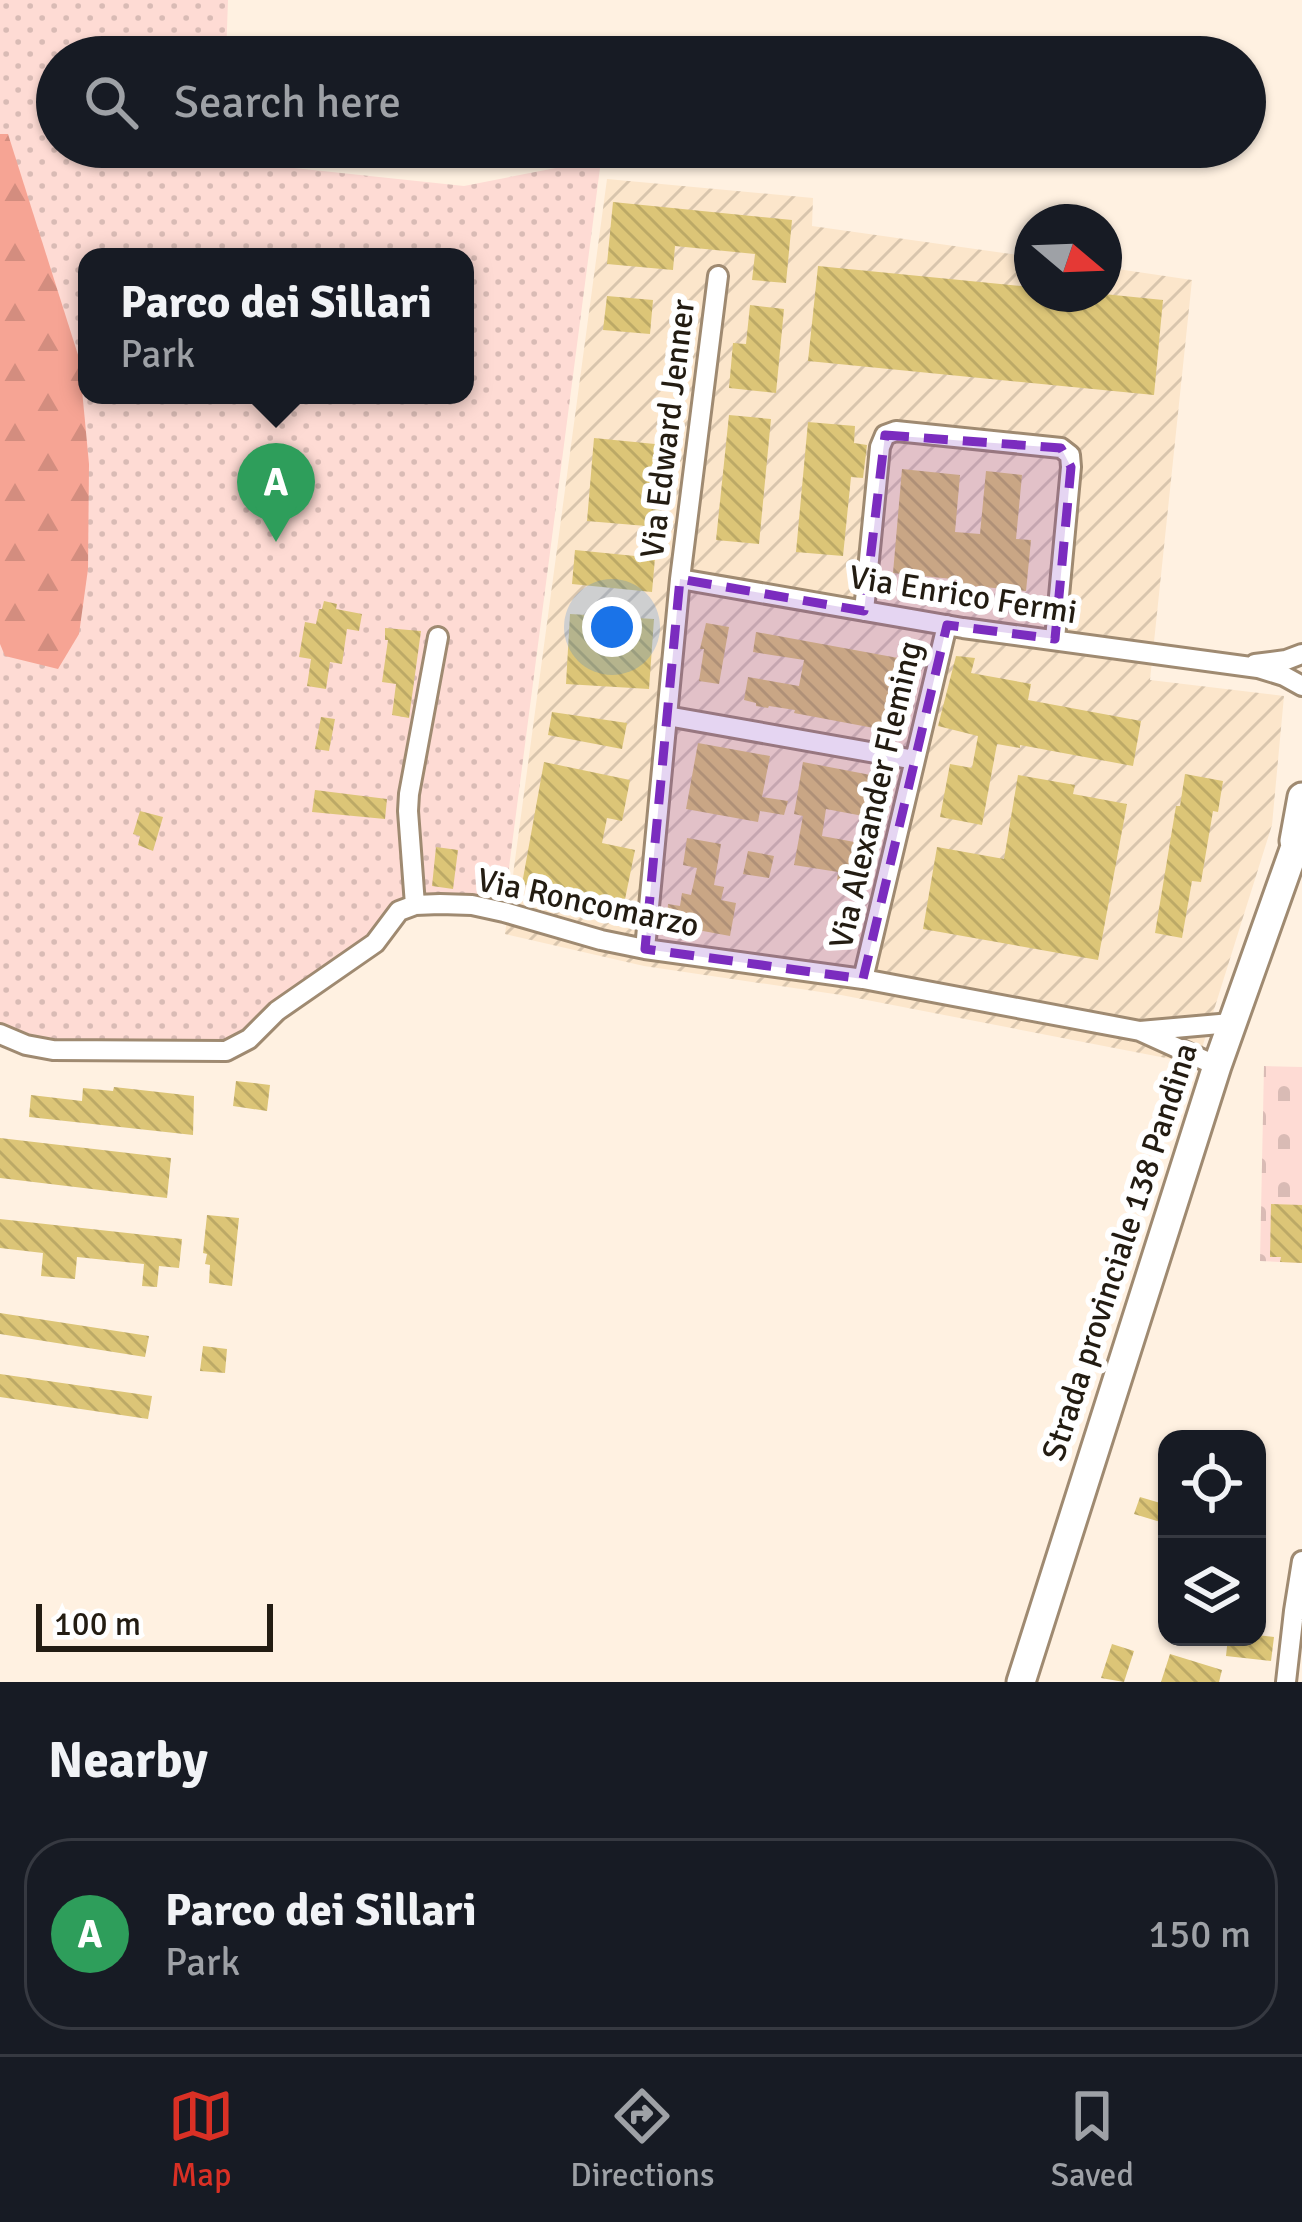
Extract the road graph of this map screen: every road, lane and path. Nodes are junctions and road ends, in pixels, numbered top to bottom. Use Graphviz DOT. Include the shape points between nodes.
graph roads {
  1 [pos="718,276"];
  2 [pos="680,579"];
  3 [pos="864,610"];
  4 [pos="947,625"];
  5 [pos="438,637"];
  6 [pos="1055,640"];
  7 [pos="1302,654"];
  8 [pos="1238,665"];
  9 [pos="1302,686"];
  10 [pos="667,716"];
  11 [pos="915,760"];
  12 [pos="1302,796"];
  13 [pos="1298,836"];
  14 [pos="415,905"];
  15 [pos="645,949"];
  16 [pos="863,979"];
  17 [pos="1231,1024"];
  18 [pos="1140,1031"];
  19 [pos="0,1034"];
  20 [pos="1216,1066"];
  21 [pos="1302,1561"];
  22 [pos="1298,1610"];
  23 [pos="1021,1682"];
  24 [pos="1286,1682"];
  1 -- 2 [label="street, Via Edward Jenner"];
  2 -- 3 [label="street, Via Enrico Fermi"];
  2 -- 10 [label="street, Via Edward Jenner"];
  3 -- 4 [label="street, Via Enrico Fermi"];
  3 -- 6 [label="street" via="885,434 1061,448 1072,467"];
  4 -- 6 [label="street, Via Enrico Fermi"];
  4 -- 11 [label="street, Via Alexander Fleming"];
  5 -- 14 [label="street" via="408,811"];
  6 -- 8 [label="street, Via Enrico Fermi"];
  7 -- 8 [label="street, Via Enrico Fermi"];
  8 -- 9 [label="street, Via Enrico Fermi"];
  10 -- 11 [label="street"];
  10 -- 15 [label="street, Via Edward Jenner"];
  11 -- 16 [label="street, Via Alexander Fleming"];
  12 -- 13 [label="street"];
  13 -- 17 [label="street, Strada provinciale 138 Pandina"];
  14 -- 15 [label="street, Via Roncomarzo" via="472,905"];
  14 -- 19 [label="street" via="226,1051 53,1050"];
  15 -- 16 [label="street, Via Roncomarzo"];
  16 -- 18 [label="street, Via Roncomarzo"];
  17 -- 18 [label="street, Via Roncomarzo"];
  17 -- 20 [label="street, Strada provinciale 138 Pandina"];
  18 -- 20 [label="street, Via Roncomarzo"];
  20 -- 23 [label="street, Strada provinciale 138 Pandina"];
  21 -- 22 [label="street"];
  22 -- 24 [label="street"];
}
